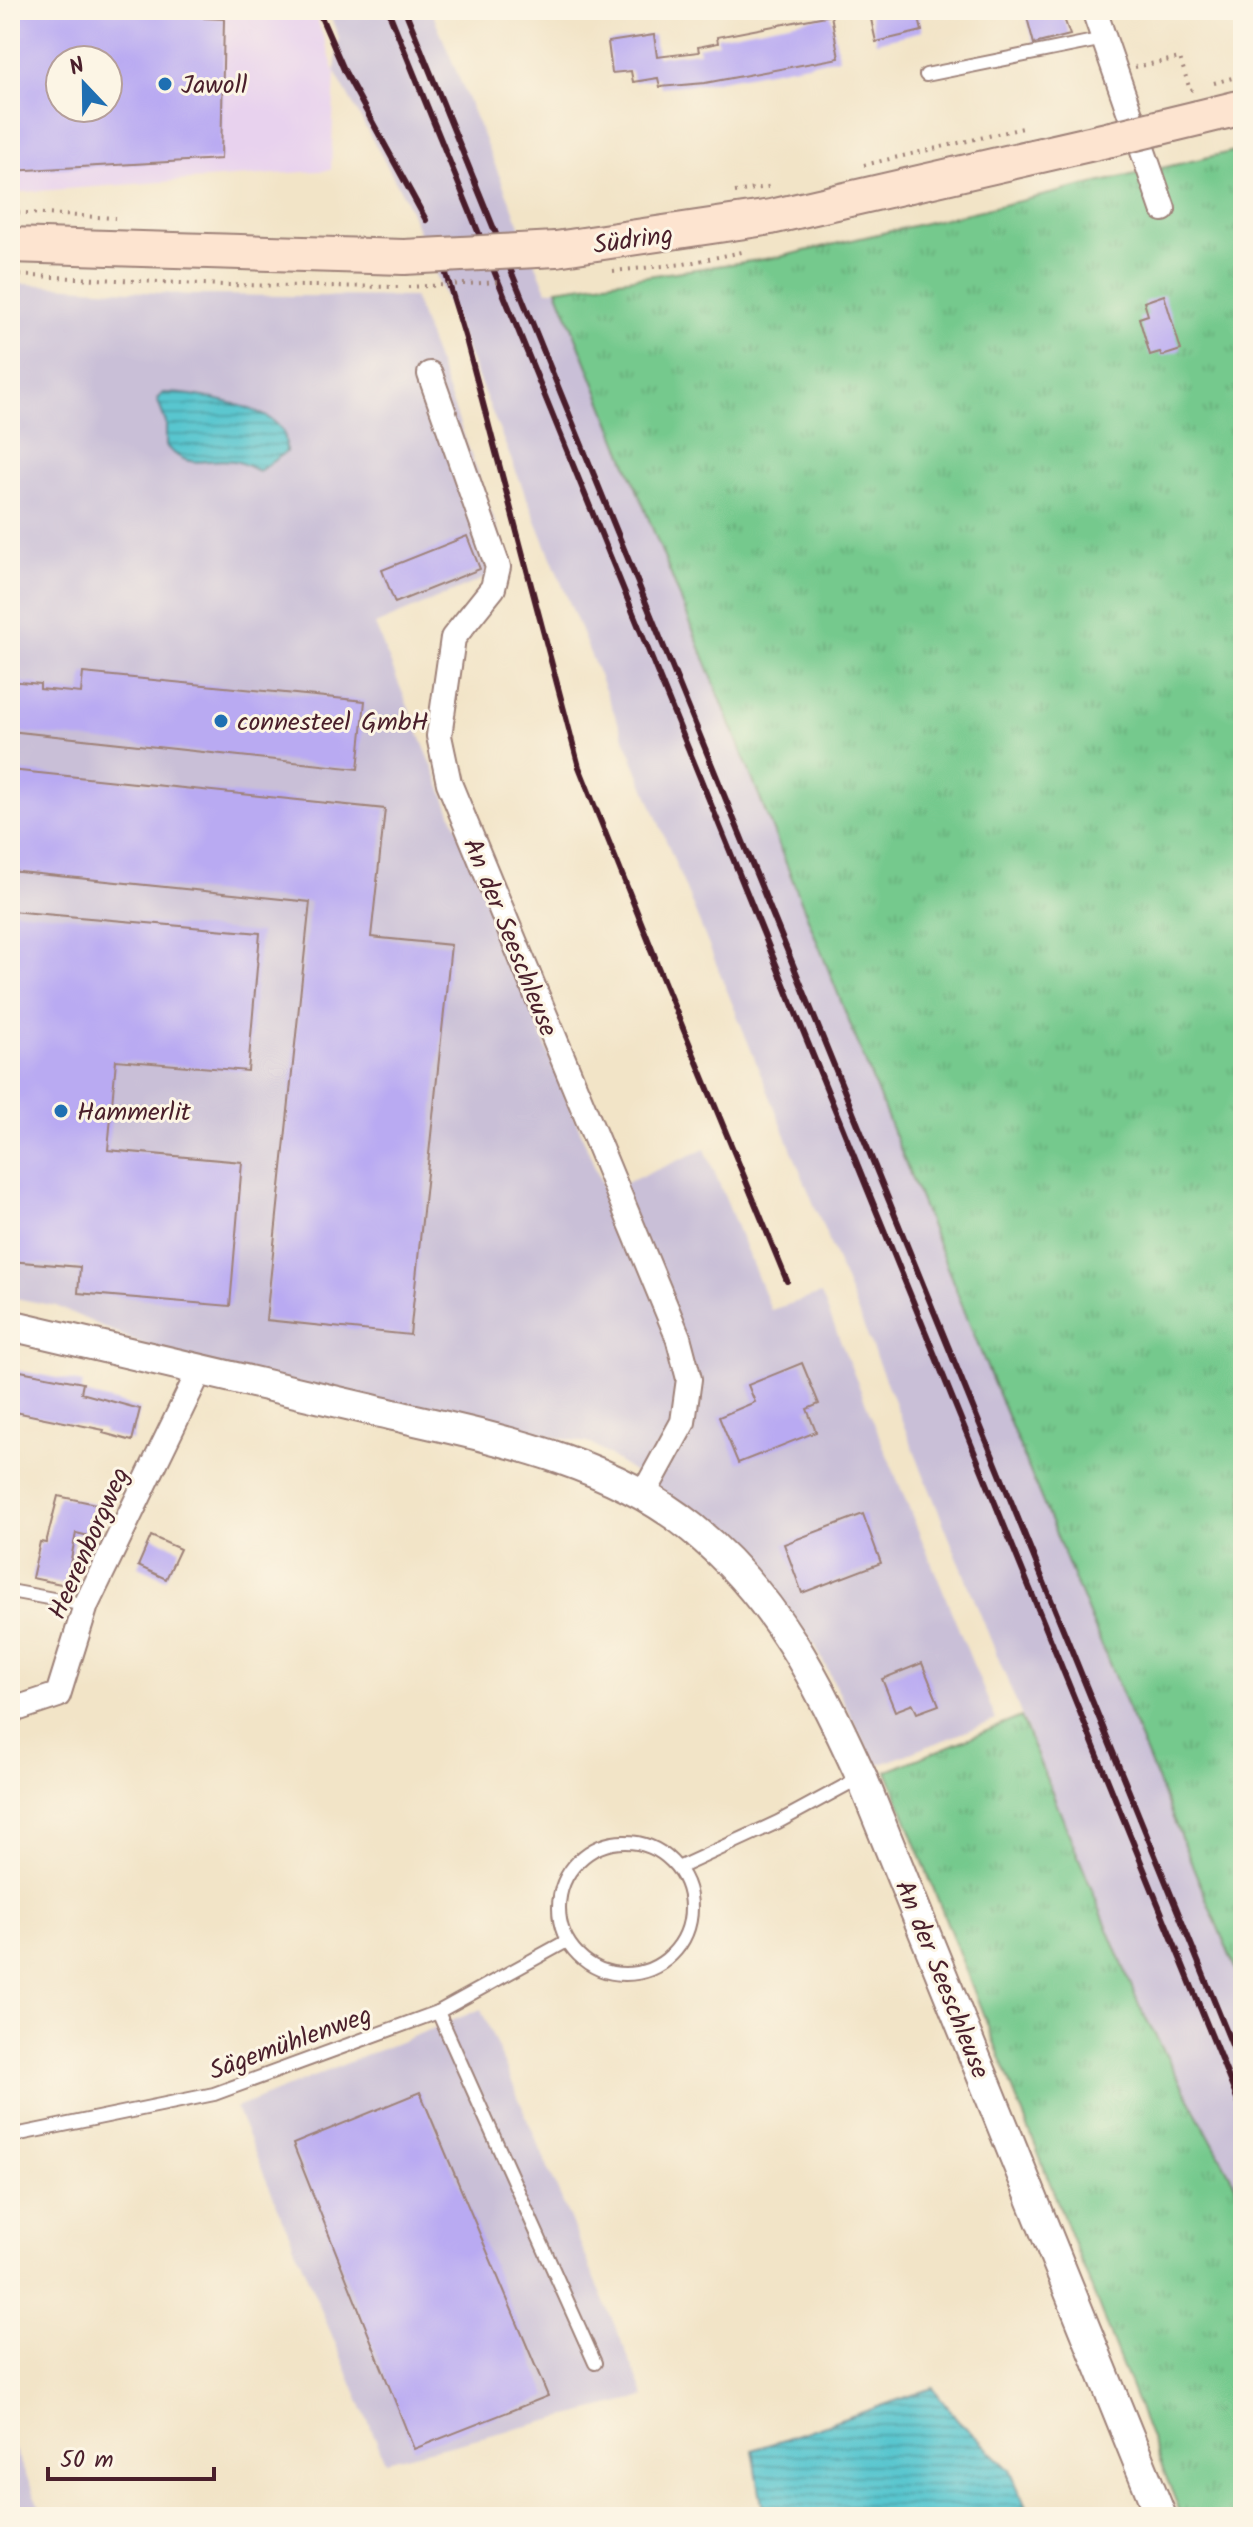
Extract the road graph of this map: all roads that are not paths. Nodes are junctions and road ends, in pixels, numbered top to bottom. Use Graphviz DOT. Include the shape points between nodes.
graph roads {
  1 [pos="1094,10"];
  2 [pos="1104,39"];
  3 [pos="926,75"];
  4 [pos="1243,107"];
  5 [pos="1163,209"];
  6 [pos="10,245"];
  7 [pos="430,374"];
  8 [pos="10,1325"];
  9 [pos="200,1370"];
  10 [pos="643,1495"];
  11 [pos="10,1591"];
  12 [pos="86,1605"];
  13 [pos="10,1711"];
  14 [pos="861,1776"];
  15 [pos="678,1868"];
  16 [pos="567,1941"];
  17 [pos="438,2012"];
  18 [pos="10,2136"];
  19 [pos="595,2363"];
  20 [pos="1161,2517"];
  1 -- 2 [label="street"];
  2 -- 3 [label="lane"];
  2 -- 5 [label="street"];
  4 -- 6 [label="main road, Südring, bridge" via="1194,104 1111,139 771,217 408,272"];
  7 -- 10 [label="street, An der Seeschleuse" via="498,567 493,588 453,638 439,736 449,783 678,1337 689,1379 683,1422"];
  8 -- 9 [label="street, An der Seeschleuse"];
  9 -- 10 [label="street, An der Seeschleuse" via="519,1446"];
  9 -- 12 [label="street, Heerenborgweg"];
  10 -- 14 [label="street, An der Seeschleuse" via="692,1528 788,1631"];
  11 -- 12 [label="lane"];
  12 -- 13 [label="street, Heerenborgweg" via="58,1695"];
  14 -- 15 [label="lane"];
  14 -- 20 [label="street, An der Seeschleuse"];
  15 -- 16 [label="lane" via="663,1853 642,1844 618,1842 588,1853 567,1876 559,1904"];
  15 -- 16 [label="lane" via="692,1907 675,1953 646,1971 617,1975 591,1965"];
  16 -- 17 [label="lane, Sägemühlenweg"];
  17 -- 18 [label="lane, Sägemühlenweg" via="214,2094"];
  17 -- 19 [label="lane"];
}
